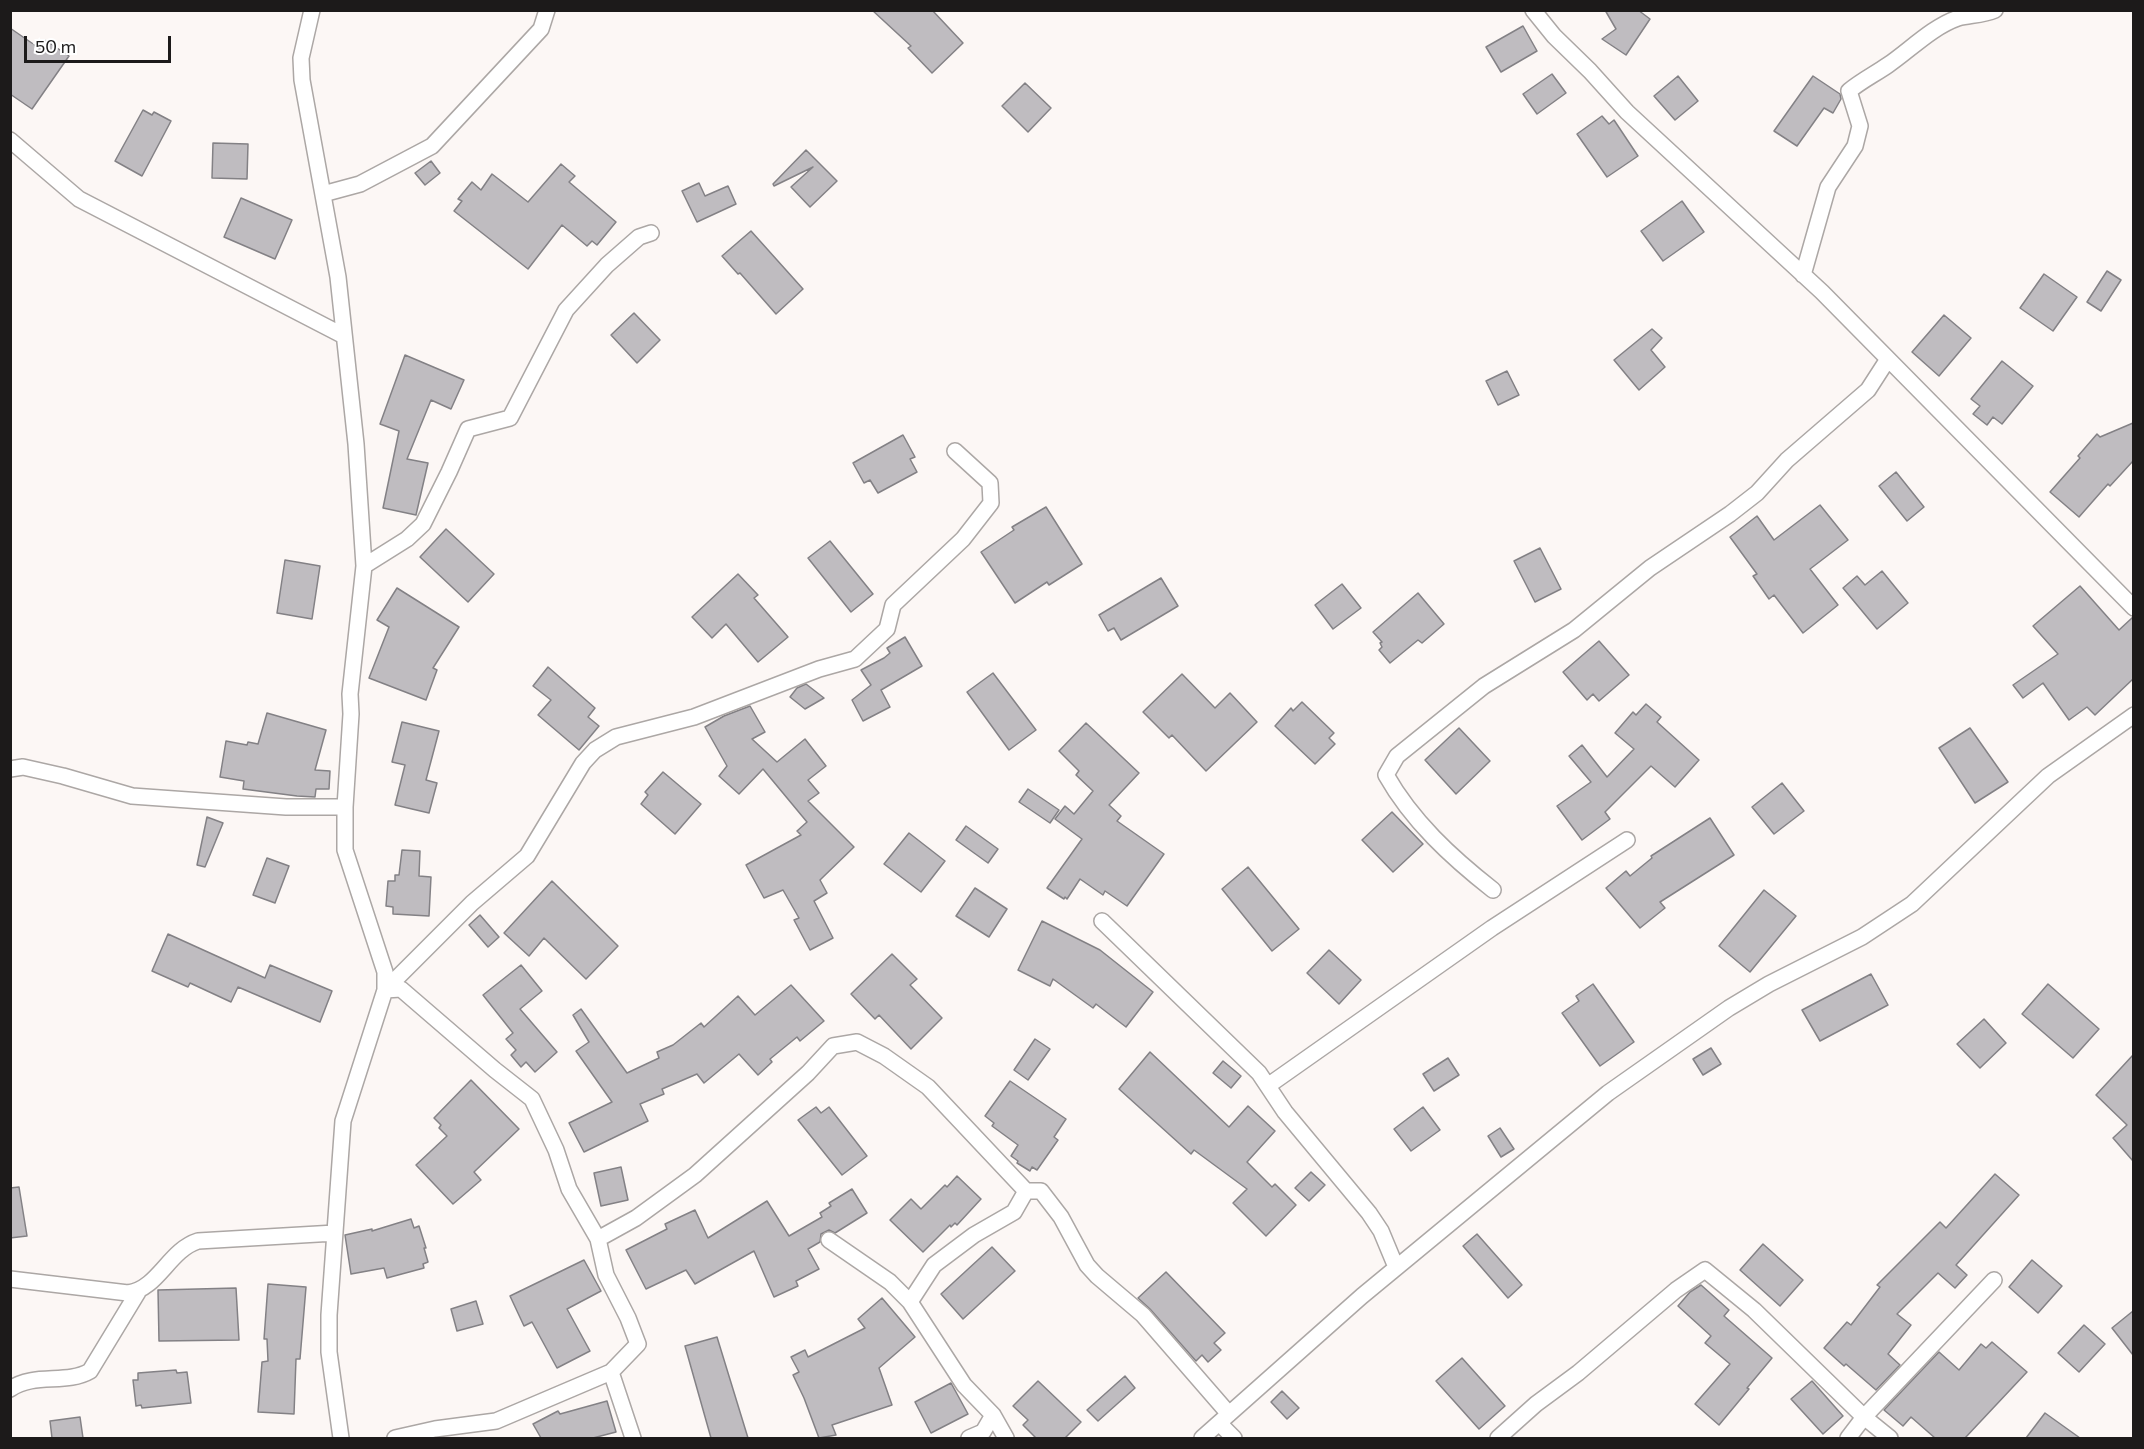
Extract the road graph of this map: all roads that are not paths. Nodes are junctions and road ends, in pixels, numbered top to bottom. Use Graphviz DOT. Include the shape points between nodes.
graph roads {
  1 [pos="312,10"];
  2 [pos="547,10"];
  3 [pos="1533,10"];
  4 [pos="1995,10"];
  5 [pos="10,140"];
  6 [pos="323,194"];
  7 [pos="651,233"];
  8 [pos="1803,275"];
  9 [pos="344,336"];
  10 [pos="1888,359"];
  11 [pos="956,451"];
  12 [pos="364,566"];
  13 [pos="2133,608"];
  14 [pos="2133,715"];
  15 [pos="10,769"];
  16 [pos="345,807"];
  17 [pos="1627,840"];
  18 [pos="1493,890"];
  19 [pos="1102,921"];
  20 [pos="385,990"];
  21 [pos="1269,1085"];
  22 [pos="1026,1191"];
  23 [pos="335,1233"];
  24 [pos="598,1239"];
  25 [pos="829,1240"];
  26 [pos="1396,1267"];
  27 [pos="10,1279"];
  28 [pos="1994,1280"];
  29 [pos="138,1292"];
  30 [pos="910,1302"];
  31 [pos="611,1372"];
  32 [pos="10,1389"];
  33 [pos="993,1415"];
  34 [pos="1864,1417"];
  35 [pos="1224,1418"];
  36 [pos="341,1438"];
  37 [pos="395,1438"];
  38 [pos="633,1438"];
  39 [pos="969,1438"];
  40 [pos="1006,1438"];
  41 [pos="1203,1438"];
  42 [pos="1234,1438"];
  43 [pos="1498,1438"];
  44 [pos="1848,1438"];
  45 [pos="1890,1438"];
  1 -- 6 [label="street" via="301,58 302,80"];
  2 -- 6 [label="street" via="541,29 432,146 360,184"];
  3 -- 8 [label="street" via="1627,112"];
  4 -- 8 [label="street" via="1958,18 1849,91 1860,126 1855,146 1828,187"];
  5 -- 9 [label="street" via="79,199"];
  6 -- 9 [label="street"];
  7 -- 12 [label="street" via="639,237 607,265 566,310 510,418 468,429 423,525"];
  8 -- 10 [label="street"];
  9 -- 12 [label="street"];
  10 -- 13 [label="street"];
  10 -- 18 [label="street" via="1868,390 1787,460 1757,494 1650,568 1574,630 1484,686 1397,756 1386,775 1398,796 1456,861"];
  11 -- 20 [label="street" via="990,483 991,503 963,539 893,605 888,629 855,659 694,717 616,737 595,750 526,856 472,903"];
  12 -- 16 [label="street" via="350,694"];
  14 -- 26 [label="street" via="2048,776 1912,904 1862,937 1749,996 1608,1093"];
  15 -- 16 [label="street" via="63,776 132,796 286,807"];
  16 -- 20 [label="street" via="345,850 385,972"];
  17 -- 21 [label="street" via="1492,928"];
  19 -- 21 [label="street"];
  20 -- 23 [label="street" via="343,1121"];
  20 -- 24 [label="street" via="401,989 532,1099 556,1150 568,1189"];
  21 -- 26 [label="street" via="1285,1112 1369,1212"];
  22 -- 24 [label="street" via="928,1087 857,1042 833,1046 695,1175 636,1218"];
  22 -- 30 [label="street" via="1014,1212 934,1265"];
  22 -- 35 [label="street" via="1041,1191 1061,1217 1087,1265 1143,1315"];
  23 -- 29 [label="street" via="198,1241 176,1254"];
  23 -- 36 [label="street" via="329,1352"];
  24 -- 31 [label="street" via="606,1275 638,1344"];
  25 -- 30 [label="street" via="890,1282"];
  26 -- 35 [label="street"];
  27 -- 29 [label="street"];
  28 -- 34 [label="street"];
  29 -- 32 [label="street" via="90,1371 82,1376 25,1380"];
  30 -- 33 [label="street" via="964,1385"];
  31 -- 37 [label="street" via="496,1421"];
  31 -- 38 [label="street"];
  33 -- 39 [label="street" via="983,1432"];
  33 -- 40 [label="street"];
  34 -- 43 [label="street" via="1754,1310 1705,1270"];
  34 -- 44 [label="street"];
  34 -- 45 [label="street"];
  35 -- 41 [label="street"];
  35 -- 42 [label="street"];
}
